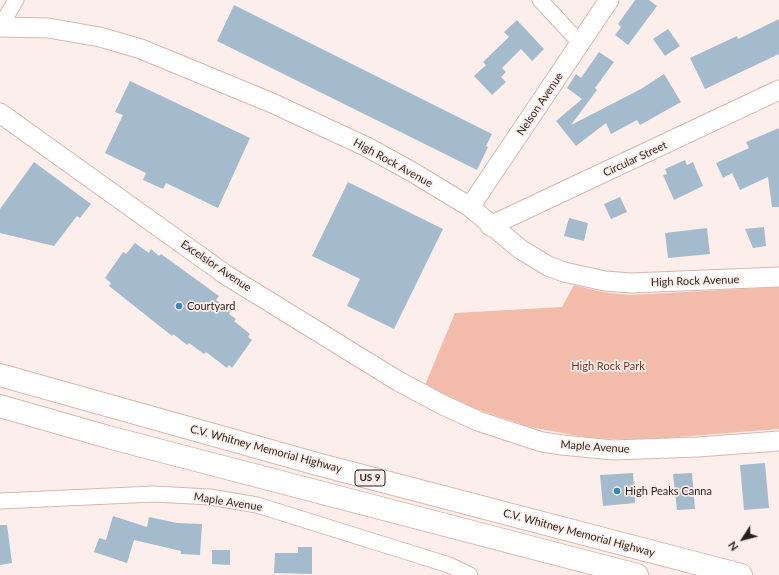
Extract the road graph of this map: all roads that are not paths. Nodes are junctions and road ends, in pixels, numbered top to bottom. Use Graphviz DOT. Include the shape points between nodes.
graph roads {
  1 [pos="16,0"];
  2 [pos="540,0"];
  3 [pos="609,0"];
  4 [pos="0,27"];
  5 [pos="581,44"];
  6 [pos="779,90"];
  7 [pos="0,113"];
  8 [pos="470,207"];
  9 [pos="490,226"];
  10 [pos="779,277"];
  11 [pos="0,375"];
  12 [pos="443,405"];
  13 [pos="0,406"];
  14 [pos="779,441"];
  15 [pos="0,501"];
  16 [pos="470,575"];
  17 [pos="637,575"];
  18 [pos="741,575"];
  1 -- 4 [label="street"];
  2 -- 5 [label="street"];
  3 -- 5 [label="street, Nelson Avenue"];
  4 -- 8 [label="street, High Rock Avenue" via="48,28 100,37 140,49 272,103 367,147"];
  5 -- 8 [label="street, Nelson Avenue"];
  6 -- 9 [label="street, Circular Street"];
  7 -- 12 [label="street, Excelsior Avenue" via="226,275 398,381"];
  8 -- 9 [label="street, High Rock Avenue"];
  9 -- 10 [label="street, High Rock Avenue" via="548,266 605,281 632,283"];
  11 -- 18 [label="highway, C.V. Whitney Memorial Highway / US 9" via="316,464"];
  12 -- 14 [label="street, Maple Avenue" via="500,429 562,445 613,450 698,448"];
  13 -- 17 [label="highway, US 9" via="108,438"];
  15 -- 16 [label="street, Maple Avenue" via="154,494 257,505"];
}
